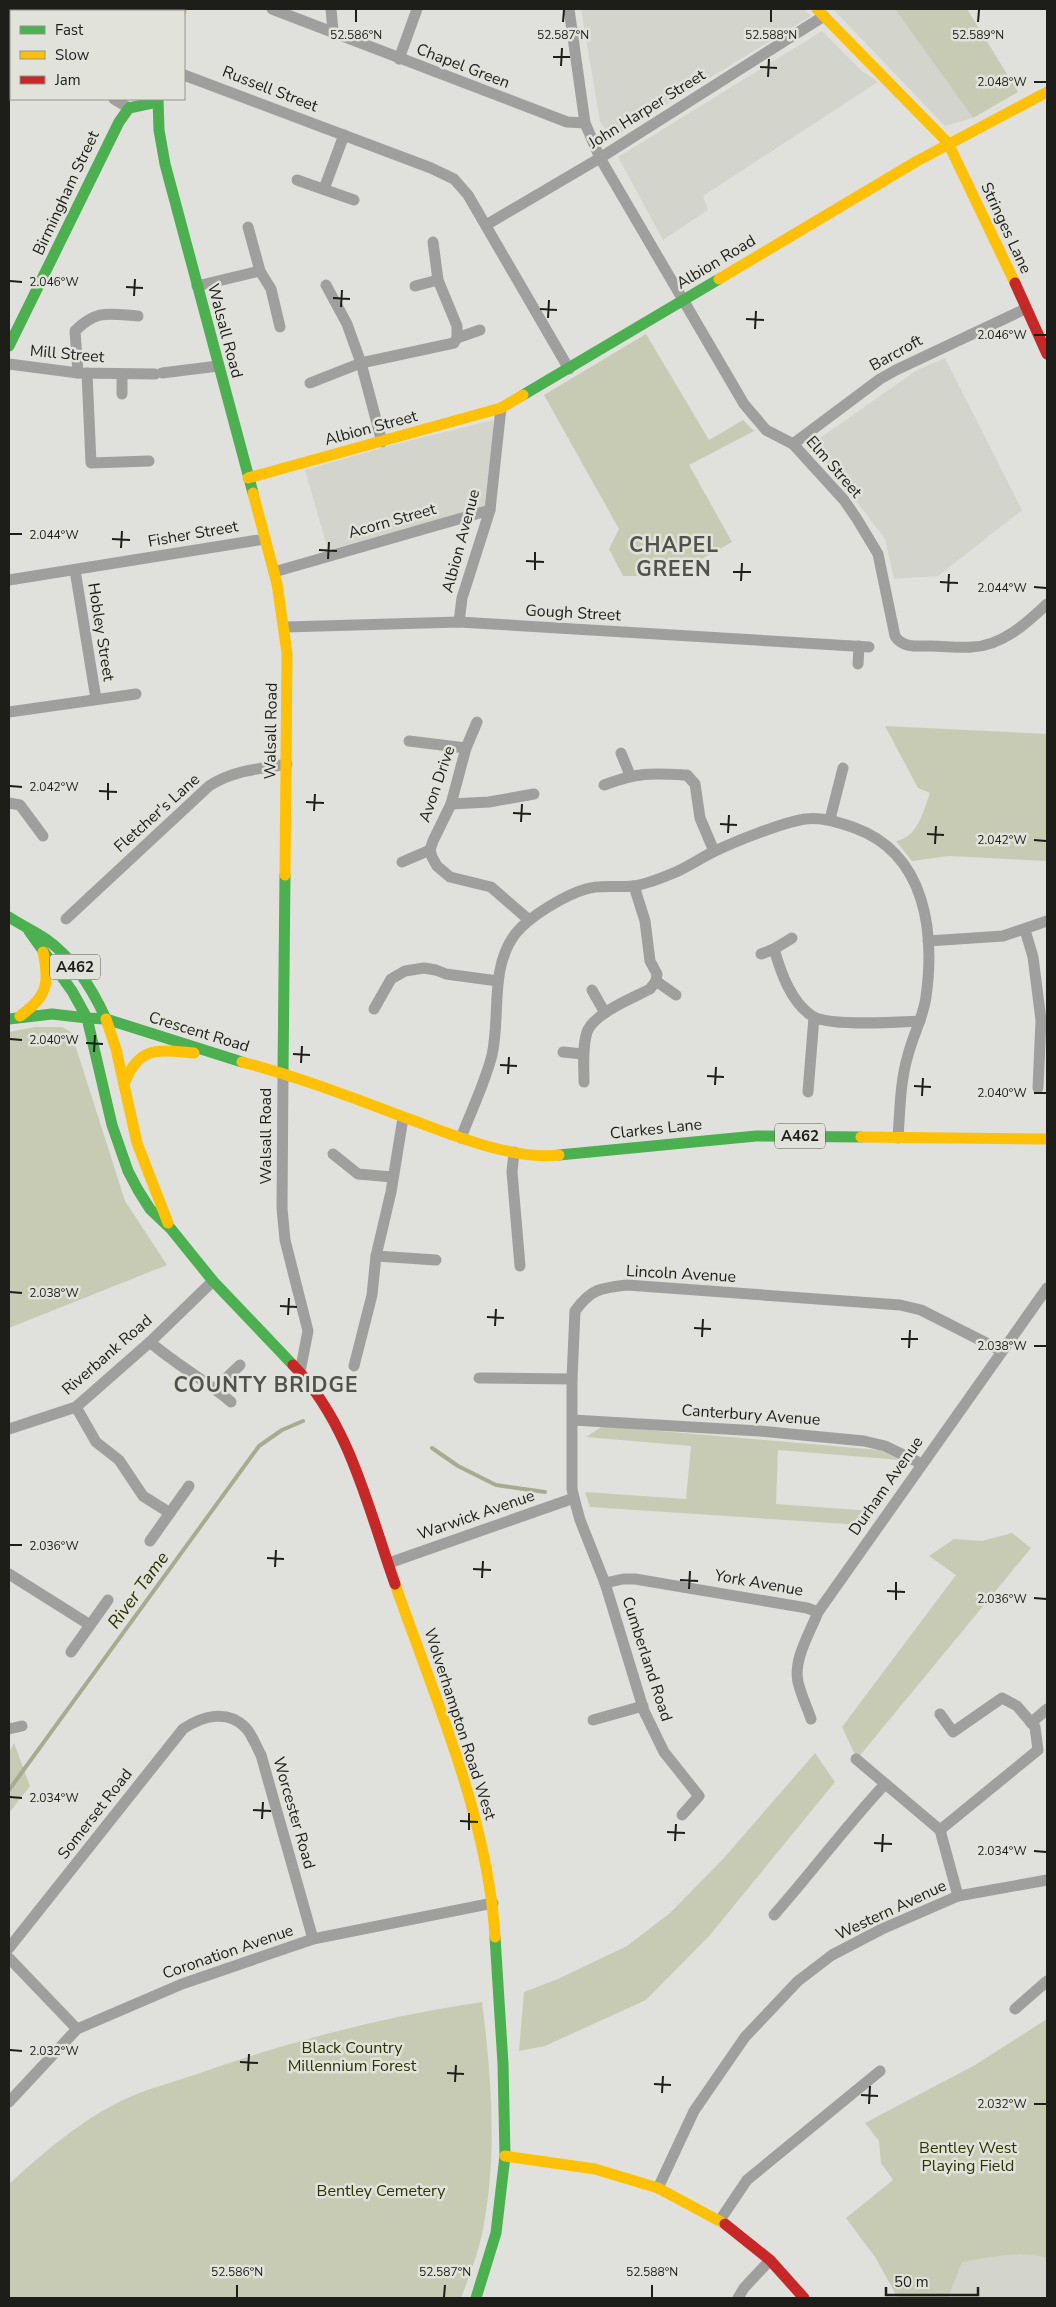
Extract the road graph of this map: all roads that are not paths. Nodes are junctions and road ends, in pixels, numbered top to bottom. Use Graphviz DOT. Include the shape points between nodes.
graph roads {
  1 [pos="272,9"];
  2 [pos="331,9"];
  3 [pos="417,9"];
  4 [pos="569,9"];
  5 [pos="821,12"];
  6 [pos="333,31"];
  7 [pos="399,59"];
  8 [pos="185,75"];
  9 [pos="1047,92"];
  10 [pos="116,100"];
  11 [pos="158,100"];
  12 [pos="129,108"];
  13 [pos="584,124"];
  14 [pos="344,135"];
  15 [pos="948,143"];
  16 [pos="600,158"];
  17 [pos="297,180"];
  18 [pos="324,190"];
  19 [pos="354,200"];
  20 [pos="486,225"];
  21 [pos="248,226"];
  22 [pos="433,242"];
  23 [pos="260,271"];
  24 [pos="438,280"];
  25 [pos="197,286"];
  26 [pos="326,286"];
  27 [pos="415,286"];
  28 [pos="683,301"];
  29 [pos="1025,309"];
  30 [pos="138,316"];
  31 [pos="280,327"];
  32 [pos="480,330"];
  33 [pos="458,338"];
  34 [pos="10,340"];
  35 [pos="1047,354"];
  36 [pos="361,363"];
  37 [pos="9,364"];
  38 [pos="218,366"];
  39 [pos="569,369"];
  40 [pos="82,373"];
  41 [pos="122,374"];
  42 [pos="310,383"];
  43 [pos="122,394"];
  44 [pos="501,408"];
  45 [pos="382,442"];
  46 [pos="793,444"];
  47 [pos="149,461"];
  48 [pos="248,478"];
  49 [pos="490,510"];
  50 [pos="265,538"];
  51 [pos="75,570"];
  52 [pos="274,572"];
  53 [pos="9,580"];
  54 [pos="1047,604"];
  55 [pos="459,622"];
  56 [pos="286,627"];
  57 [pos="858,664"];
  58 [pos="136,694"];
  59 [pos="96,699"];
  60 [pos="9,712"];
  61 [pos="477,722"];
  62 [pos="409,741"];
  63 [pos="466,748"];
  64 [pos="621,753"];
  65 [pos="287,764"];
  66 [pos="843,768"];
  67 [pos="630,775"];
  68 [pos="604,785"];
  69 [pos="534,794"];
  70 [pos="9,803"];
  71 [pos="450,804"];
  72 [pos="830,819"];
  73 [pos="43,836"];
  74 [pos="430,850"];
  75 [pos="714,851"];
  76 [pos="402,862"];
  77 [pos="634,886"];
  78 [pos="9,917"];
  79 [pos="66,919"];
  80 [pos="530,920"];
  81 [pos="1047,921"];
  82 [pos="1025,930"];
  83 [pos="29,931"];
  84 [pos="792,938"];
  85 [pos="928,941"];
  86 [pos="774,949"];
  87 [pos="43,951"];
  88 [pos="761,954"];
  89 [pos="498,981"];
  90 [pos="656,981"];
  91 [pos="592,990"];
  92 [pos="676,995"];
  93 [pos="374,1009"];
  94 [pos="605,1013"];
  95 [pos="814,1017"];
  96 [pos="14,1018"];
  97 [pos="87,1018"];
  98 [pos="106,1019"];
  99 [pos="920,1021"];
  100 [pos="563,1052"];
  101 [pos="211,1054"];
  102 [pos="584,1054"];
  103 [pos="283,1073"];
  104 [pos="584,1082"];
  105 [pos="124,1084"];
  106 [pos="1038,1088"];
  107 [pos="808,1092"];
  108 [pos="403,1118"];
  109 [pos="461,1138"];
  110 [pos="898,1138"];
  111 [pos="1047,1138"];
  112 [pos="514,1152"];
  113 [pos="333,1154"];
  114 [pos="392,1177"];
  115 [pos="170,1229"];
  116 [pos="376,1256"];
  117 [pos="436,1260"];
  118 [pos="520,1266"];
  119 [pos="213,1281"];
  120 [pos="1047,1288"];
  121 [pos="150,1342"];
  122 [pos="1002,1351"];
  123 [pos="240,1365"];
  124 [pos="354,1366"];
  125 [pos="300,1372"];
  126 [pos="479,1378"];
  127 [pos="572,1379"];
  128 [pos="215,1388"];
  129 [pos="231,1402"];
  130 [pos="76,1407"];
  131 [pos="573,1420"];
  132 [pos="9,1429"];
  133 [pos="922,1464"];
  134 [pos="189,1486"];
  135 [pos="574,1498"];
  136 [pos="170,1512"];
  137 [pos="150,1541"];
  138 [pos="388,1563"];
  139 [pos="9,1574"];
  140 [pos="605,1583"];
  141 [pos="108,1600"];
  142 [pos="818,1612"];
  143 [pos="90,1625"];
  144 [pos="71,1652"];
  145 [pos="643,1706"];
  146 [pos="1047,1709"];
  147 [pos="940,1714"];
  148 [pos="218,1715"];
  149 [pos="811,1719"];
  150 [pos="593,1720"];
  151 [pos="1031,1723"];
  152 [pos="22,1726"];
  153 [pos="9,1730"];
  154 [pos="856,1760"];
  155 [pos="885,1784"];
  156 [pos="682,1815"];
  157 [pos="940,1830"];
  158 [pos="1047,1880"];
  159 [pos="958,1896"];
  160 [pos="493,1903"];
  161 [pos="774,1915"];
  162 [pos="313,1939"];
  163 [pos="9,1948"];
  164 [pos="9,1958"];
  165 [pos="1047,1981"];
  166 [pos="1015,2009"];
  167 [pos="77,2029"];
  168 [pos="880,2070"];
  169 [pos="9,2102"];
  170 [pos="505,2156"];
  171 [pos="658,2188"];
  172 [pos="720,2220"];
  173 [pos="770,2260"];
  174 [pos="476,2298"];
  175 [pos="738,2298"];
  176 [pos="804,2298"];
  1 -- 6 [label="street, Chapel Green"];
  2 -- 6 [label="street"];
  3 -- 7 [label="street"];
  4 -- 13 [label="street, Elm Street"];
  5 -- 15 [label="main road, Stringes Lane"];
  5 -- 16 [label="street, John Harper Street"];
  6 -- 7 [label="street, Chapel Green"];
  7 -- 13 [label="street, Chapel Green" via="566,122"];
  8 -- 14 [label="street, Russell Street"];
  9 -- 15 [label="main road, Albion Road"];
  10 -- 12 [label="street"];
  11 -- 12 [label="main road"];
  11 -- 25 [label="main road, Walsall Road" via="160,137"];
  12 -- 34 [label="main road, Birmingham Street" via="106,146"];
  13 -- 16 [label="street, Elm Street"];
  14 -- 18 [label="street"];
  14 -- 20 [label="street, Russell Street" via="454,179"];
  15 -- 28 [label="main road, Albion Road"];
  15 -- 29 [label="main road, Stringes Lane"];
  16 -- 20 [label="street, John Harper Street"];
  16 -- 28 [label="street, Elm Street"];
  17 -- 18 [label="street"];
  18 -- 19 [label="street"];
  20 -- 39 [label="street"];
  21 -- 23 [label="street"];
  22 -- 24 [label="street"];
  23 -- 25 [label="street"];
  23 -- 31 [label="street" via="271,289"];
  24 -- 27 [label="street"];
  24 -- 33 [label="street" via="457,326"];
  25 -- 38 [label="main road, Walsall Road"];
  26 -- 36 [label="street" via="347,324"];
  28 -- 39 [label="main road, Albion Road"];
  28 -- 46 [label="street, Elm Street" via="753,416 766,430"];
  29 -- 35 [label="main road, Stringes Lane"];
  29 -- 46 [label="street, Barcroft" via="880,379"];
  30 -- 40 [label="street" via="103,314 88,319 75,331"];
  32 -- 33 [label="street"];
  33 -- 36 [label="street" via="454,343"];
  36 -- 42 [label="street"];
  36 -- 45 [label="street"];
  37 -- 40 [label="street, Mill Street"];
  38 -- 41 [label="street, Mill Street"];
  38 -- 48 [label="main road, Walsall Road"];
  39 -- 44 [label="main road, Albion Road"];
  40 -- 41 [label="street, Mill Street"];
  40 -- 47 [label="street" via="91,463"];
  41 -- 43 [label="street, Mill Street"];
  44 -- 45 [label="main road, Albion Street"];
  44 -- 49 [label="street, Albion Avenue"];
  45 -- 48 [label="main road, Albion Street"];
  46 -- 54 [label="street, Elm Street" via="844,500 878,554 895,636 903,644 974,648 1022,627"];
  48 -- 50 [label="main road, Walsall Road"];
  49 -- 52 [label="street, Acorn Street"];
  49 -- 55 [label="street, Albion Avenue" via="462,598"];
  50 -- 51 [label="street, Fisher Street"];
  50 -- 52 [label="main road, Walsall Road"];
  51 -- 53 [label="street, Fisher Street"];
  51 -- 59 [label="street, Hobley Street"];
  52 -- 56 [label="main road, Walsall Road"];
  55 -- 56 [label="street, Gough Street"];
  55 -- 57 [label="street, Gough Street" via="864,646"];
  56 -- 65 [label="main road, Walsall Road"];
  58 -- 59 [label="street"];
  59 -- 60 [label="street"];
  61 -- 63 [label="street, Avon Drive"];
  62 -- 63 [label="street"];
  63 -- 71 [label="street, Avon Drive"];
  64 -- 67 [label="street"];
  65 -- 79 [label="street, Fletcher's Lane" via="224,776 209,786"];
  65 -- 103 [label="main road, Walsall Road"];
  66 -- 72 [label="street"];
  67 -- 68 [label="street"];
  67 -- 75 [label="street" via="686,775 695,784 700,818"];
  69 -- 71 [label="street" via="489,802"];
  70 -- 73 [label="street" via="20,805"];
  71 -- 74 [label="street, Avon Drive"];
  72 -- 75 [label="street" via="791,822"];
  72 -- 85 [label="street" via="871,834 894,852 908,869 923,906"];
  74 -- 76 [label="street"];
  74 -- 80 [label="street" via="437,866 450,877 491,887"];
  75 -- 77 [label="street" via="676,872"];
  77 -- 80 [label="street" via="587,888"];
  77 -- 90 [label="street" via="645,921"];
  78 -- 83 [label="main road, A462"];
  80 -- 89 [label="street" via="516,932 508,947"];
  81 -- 82 [label="street"];
  82 -- 85 [label="street" via="1003,936"];
  82 -- 106 [label="street" via="1033,957 1041,1020"];
  83 -- 87 [label="main road, A462"];
  83 -- 98 [label="main road, A462" via="44,938 71,961 94,994"];
  84 -- 86 [label="street"];
  85 -- 99 [label="street" via="926,997"];
  86 -- 88 [label="street"];
  86 -- 95 [label="street" via="780,971 796,999"];
  87 -- 96 [label="main road" via="47,989 37,1005"];
  87 -- 97 [label="main road, A462"];
  89 -- 93 [label="street" via="430,969 405,971 391,979"];
  89 -- 109 [label="street" via="491,1057"];
  90 -- 92 [label="street"];
  90 -- 94 [label="street" via="650,989"];
  91 -- 94 [label="street"];
  94 -- 102 [label="street" via="587,1031"];
  95 -- 99 [label="street" via="847,1022"];
  95 -- 107 [label="street"];
  96 -- 97 [label="main road" via="52,1014"];
  97 -- 98 [label="main road, A462"];
  97 -- 115 [label="main road, Wolverhampton Road West" via="112,1125 128,1171 150,1210"];
  98 -- 101 [label="main road, Crescent Road / A462"];
  98 -- 105 [label="main road, Wolverhampton Road West"];
  99 -- 110 [label="street" via="901,1081"];
  100 -- 102 [label="street"];
  101 -- 103 [label="main road, Crescent Road / A462"];
  101 -- 105 [label="main road, A462" via="152,1051 140,1055 128,1068"];
  102 -- 104 [label="street"];
  103 -- 108 [label="main road, Clarkes Lane / A462"];
  103 -- 125 [label="street, Walsall Road" via="282,1208 285,1240 308,1330"];
  105 -- 115 [label="main road, Wolverhampton Road West" via="137,1143"];
  108 -- 109 [label="main road, Clarkes Lane / A462"];
  108 -- 114 [label="street"];
  109 -- 112 [label="main road, Clarkes Lane / A462"];
  110 -- 111 [label="main road, Clarkes Lane / A462"];
  110 -- 112 [label="main road, Clarkes Lane / A462" via="756,1136 554,1156"];
  112 -- 118 [label="street" via="512,1172"];
  113 -- 114 [label="street" via="358,1174"];
  114 -- 116 [label="street"];
  115 -- 119 [label="main road, Wolverhampton Road West"];
  116 -- 117 [label="street"];
  116 -- 124 [label="street" via="372,1295"];
  119 -- 121 [label="street, Riverbank Road"];
  119 -- 125 [label="main road, Wolverhampton Road West"];
  120 -- 122 [label="street, Durham Avenue"];
  121 -- 128 [label="street" via="168,1358"];
  121 -- 130 [label="street, Riverbank Road"];
  122 -- 127 [label="street, Lincoln Avenue" via="921,1310 900,1305 627,1285 606,1287 586,1295 575,1311"];
  122 -- 133 [label="street, Durham Avenue"];
  123 -- 128 [label="street"];
  125 -- 138 [label="main road, Wolverhampton Road West" via="342,1434"];
  126 -- 127 [label="street"];
  127 -- 131 [label="street, Lincoln Avenue"];
  128 -- 129 [label="street"];
  130 -- 132 [label="street, Riverbank Road"];
  130 -- 136 [label="street" via="96,1442 119,1460 144,1496"];
  131 -- 133 [label="street, Canterbury Avenue" via="864,1440"];
  131 -- 135 [label="street, Lincoln Avenue"];
  133 -- 142 [label="street, Durham Avenue"];
  134 -- 136 [label="street"];
  135 -- 138 [label="street, Warwick Avenue"];
  135 -- 140 [label="street, Lincoln Avenue"];
  136 -- 137 [label="street"];
  138 -- 160 [label="main road, Wolverhampton Road West" via="480,1834"];
  139 -- 143 [label="street"];
  140 -- 142 [label="street, York Avenue" via="635,1579"];
  140 -- 145 [label="street, Cumberland Road"];
  141 -- 143 [label="street"];
  142 -- 149 [label="street, Durham Avenue" via="797,1669"];
  143 -- 144 [label="street"];
  145 -- 150 [label="street"];
  145 -- 156 [label="street, Cumberland Road" via="664,1752 699,1796"];
  146 -- 151 [label="street"];
  147 -- 151 [label="street" via="953,1732 1002,1698 1017,1706"];
  148 -- 162 [label="street, Worcester Road" via="234,1719 246,1728 261,1755"];
  148 -- 163 [label="street, Somerset Road" via="195,1720 183,1729"];
  151 -- 157 [label="street" via="1035,1727 1038,1750"];
  152 -- 153 [label="street"];
  154 -- 155 [label="street"];
  155 -- 157 [label="street"];
  155 -- 161 [label="street"];
  157 -- 159 [label="street"];
  158 -- 159 [label="street, Western Avenue"];
  159 -- 171 [label="street, Western Avenue" via="882,1929 832,1956 798,1982 745,2036 694,2111"];
  160 -- 162 [label="street, Coronation Avenue"];
  160 -- 170 [label="main road, Wolverhampton Road West"];
  162 -- 167 [label="street, Coronation Avenue" via="182,1984"];
  164 -- 167 [label="street"];
  165 -- 166 [label="street"];
  167 -- 169 [label="street, Coronation Avenue"];
  168 -- 172 [label="street" via="747,2180"];
  170 -- 171 [label="main road" via="595,2169"];
  170 -- 174 [label="main road, Wolverhampton Road West" via="496,2233"];
  171 -- 172 [label="main road"];
  172 -- 173 [label="main road"];
  173 -- 175 [label="street"];
  173 -- 176 [label="main road"];
}
